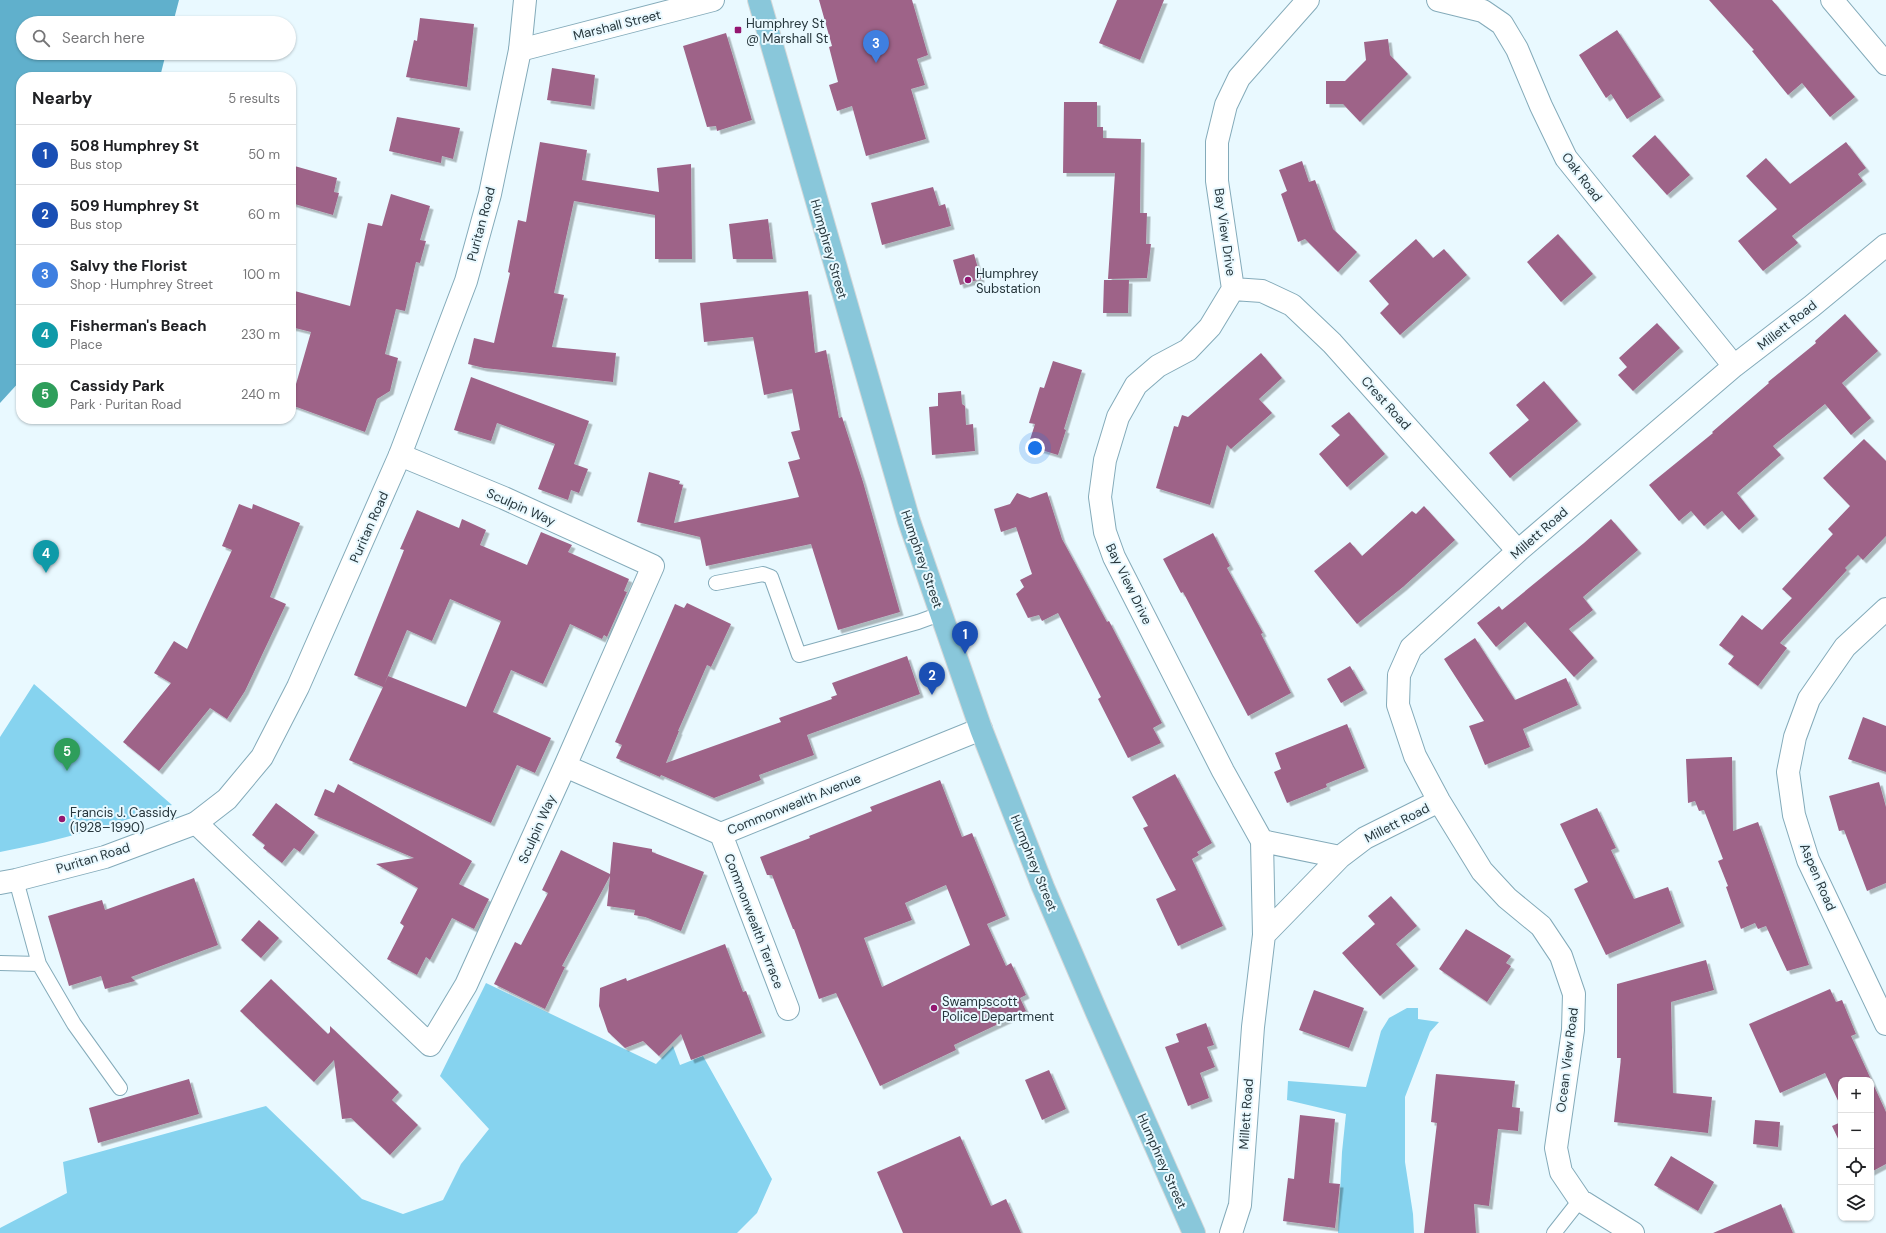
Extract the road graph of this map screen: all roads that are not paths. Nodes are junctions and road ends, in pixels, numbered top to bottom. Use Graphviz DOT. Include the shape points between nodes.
graph roads {
  1 [pos="525,0"];
  2 [pos="713,0"];
  3 [pos="759,0"];
  4 [pos="1308,0"];
  5 [pos="1438,0"];
  6 [pos="1832,0"];
  7 [pos="520,50"];
  8 [pos="1886,64"];
  9 [pos="1886,245"];
  10 [pos="1233,289"];
  11 [pos="1734,366"];
  12 [pos="400,456"];
  13 [pos="1518,551"];
  14 [pos="716,584"];
  15 [pos="1886,609"];
  16 [pos="940,614"];
  17 [pos="980,729"];
  18 [pos="565,766"];
  19 [pos="1439,801"];
  20 [pos="196,823"];
  21 [pos="721,834"];
  22 [pos="1262,841"];
  23 [pos="1340,857"];
  24 [pos="8,882"];
  25 [pos="1264,935"];
  26 [pos="0,964"];
  27 [pos="39,964"];
  28 [pos="788,1009"];
  29 [pos="1886,1024"];
  30 [pos="120,1088"];
  31 [pos="1580,1200"];
  32 [pos="1194,1233"];
  33 [pos="1230,1233"];
  34 [pos="1554,1233"];
  35 [pos="1633,1233"];
  1 -- 7 [label="street, Puritan Road"];
  2 -- 7 [label="street, Marshall Street"];
  3 -- 16 [label="main road, Humphrey Street" via="908,521"];
  4 -- 10 [label="street, Bay View Drive" via="1239,78 1226,105 1217,142 1217,180"];
  5 -- 11 [label="street, Oak Road" via="1483,11 1502,24 1517,50 1540,106 1566,158"];
  6 -- 8 [label="street"];
  7 -- 12 [label="street, Puritan Road" via="490,194 466,281"];
  9 -- 11 [label="street, Millett Road"];
  10 -- 13 [label="street, Crest Road" via="1262,291 1292,305 1332,343"];
  10 -- 22 [label="street, Bay View Drive" via="1210,327 1188,350 1158,366 1136,385 1118,417 1105,460 1100,497 1105,532 1114,557 1223,771"];
  11 -- 13 [label="street, Millett Road"];
  12 -- 18 [label="street, Sculpin Way" via="504,498 653,566"];
  12 -- 20 [label="street, Puritan Road" via="298,686 262,757 227,799"];
  13 -- 19 [label="street, Millett Road" via="1411,648 1399,675 1398,705 1415,756"];
  14 -- 16 [label="lane" via="763,574 771,577 799,655"];
  15 -- 29 [label="street, Aspen Road" via="1845,647 1809,699 1795,737 1788,772 1794,815 1808,860"];
  16 -- 17 [label="main road, Humphrey Street"];
  17 -- 21 [label="street, Commonwealth Avenue"];
  17 -- 32 [label="main road, Humphrey Street" via="1043,887"];
  18 -- 20 [label="street, Sculpin Way" via="466,985 430,1045"];
  18 -- 21 [label="street, Commonwealth Avenue"];
  19 -- 23 [label="street, Millett Road" via="1365,838"];
  19 -- 31 [label="street, Ocean View Road" via="1482,871 1507,898 1541,926 1561,956 1574,994 1573,1030 1556,1148 1561,1172"];
  20 -- 24 [label="street, Puritan Road" via="105,857"];
  21 -- 28 [label="street, Commonwealth Terrace"];
  22 -- 23 [label="street"];
  22 -- 25 [label="street, Bay View Drive"];
  23 -- 25 [label="street, Millett Road"];
  24 -- 27 [label="lane"];
  25 -- 33 [label="street, Millett Road" via="1253,1027 1240,1205"];
  26 -- 27 [label="lane"];
  27 -- 30 [label="lane" via="74,1024"];
  31 -- 34 [label="lane"];
  31 -- 35 [label="street, Ocean View Road"];
}
